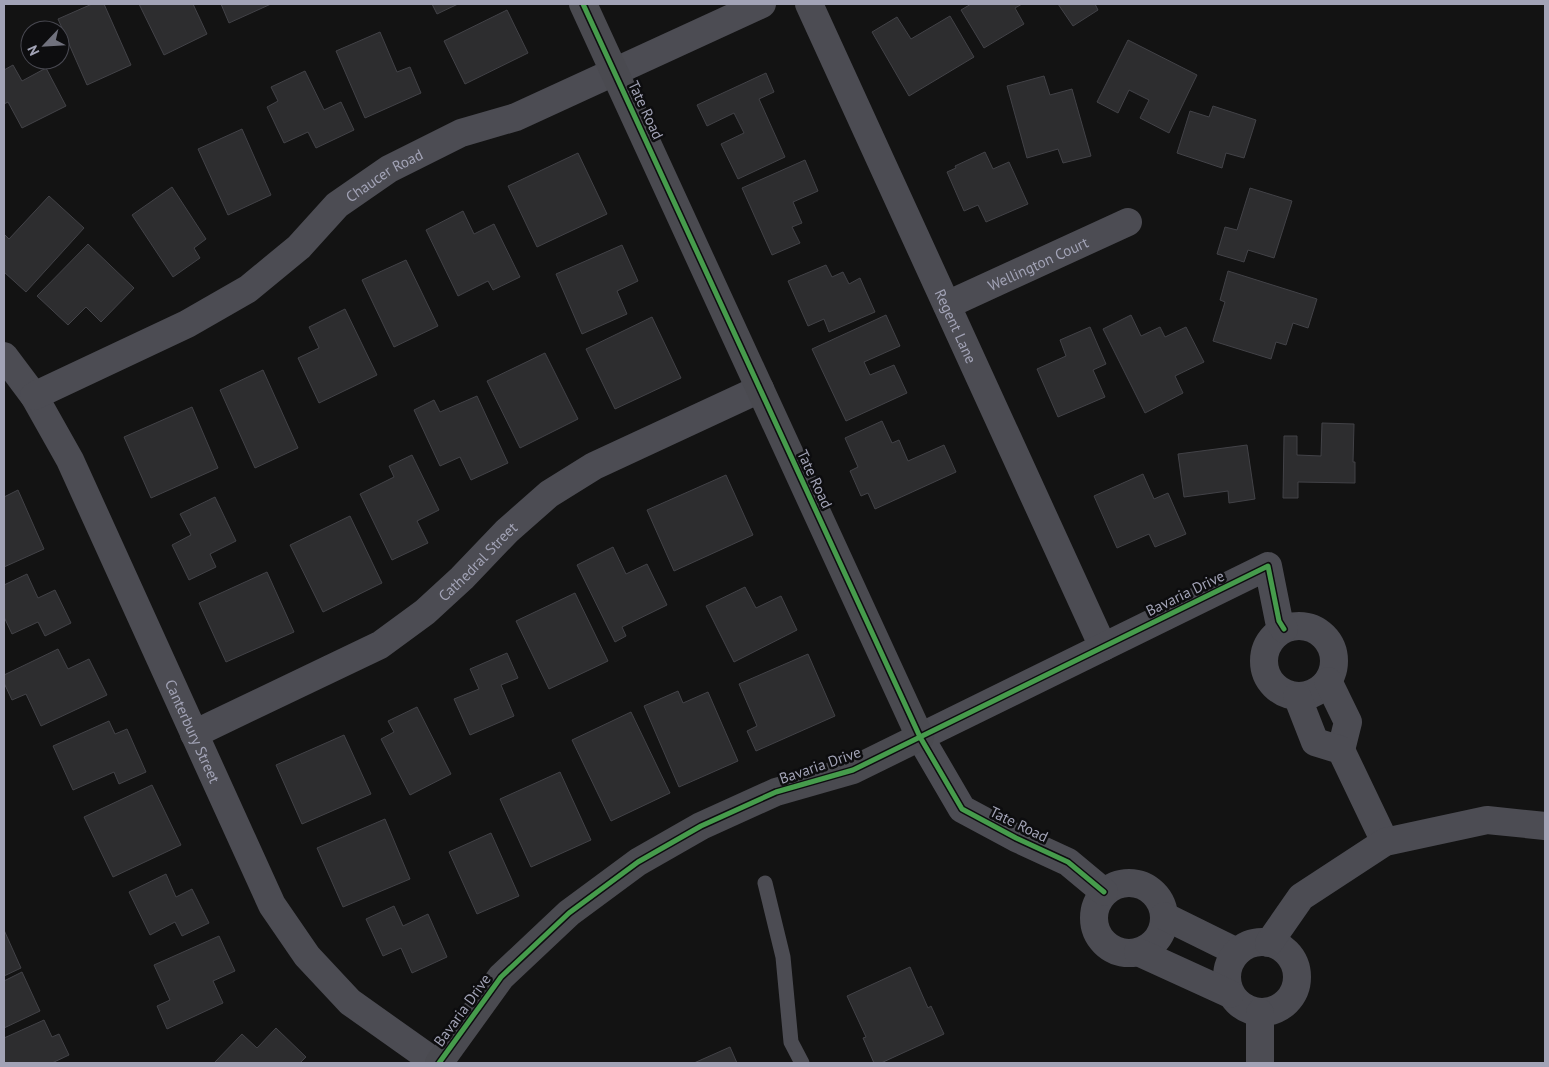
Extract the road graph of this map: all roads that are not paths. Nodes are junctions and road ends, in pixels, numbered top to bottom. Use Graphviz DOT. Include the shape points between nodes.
graph roads {
  1 [pos="584,4"];
  2 [pos="762,4"];
  3 [pos="809,4"];
  4 [pos="615,72"];
  5 [pos="1128,222"];
  6 [pos="947,305"];
  7 [pos="4,356"];
  8 [pos="760,389"];
  9 [pos="34,396"];
  10 [pos="1284,629"];
  11 [pos="1103,647"];
  12 [pos="1328,681"];
  13 [pos="1297,696"];
  14 [pos="194,734"];
  15 [pos="920,737"];
  16 [pos="1340,750"];
  17 [pos="1545,826"];
  18 [pos="1385,842"];
  19 [pos="765,883"];
  20 [pos="1104,892"];
  21 [pos="1164,916"];
  22 [pos="1269,943"];
  23 [pos="1138,952"];
  24 [pos="1237,952"];
  25 [pos="1230,994"];
  26 [pos="1260,1013"];
  27 [pos="438,1063"];
  28 [pos="802,1063"];
  29 [pos="1260,1063"];
  1 -- 4 [label="street, Tate Road"];
  2 -- 4 [label="street, Chaucer Road"];
  3 -- 6 [label="street, Regent Lane"];
  4 -- 8 [label="street, Tate Road"];
  4 -- 9 [label="street, Chaucer Road" via="516,117 461,133 389,169 337,205 299,248 248,289 187,324"];
  5 -- 6 [label="street, Wellington Court"];
  6 -- 11 [label="street, Regent Lane"];
  7 -- 9 [label="street, Canterbury Street"];
  8 -- 14 [label="street, Cathedral Street" via="594,466 549,494 425,612 380,645"];
  8 -- 15 [label="street, Tate Road"];
  9 -- 14 [label="street, Canterbury Street" via="70,460"];
  10 -- 11 [label="street, Bavaria Drive" via="1279,621 1268,566"];
  10 -- 12 [label="street" via="1306,626 1325,637 1334,658 1334,670"];
  10 -- 13 [label="street" via="1267,644 1264,667 1274,687 1285,694"];
  11 -- 15 [label="street, Bavaria Drive"];
  12 -- 13 [label="street" via="1320,690"];
  12 -- 16 [label="street" via="1348,722"];
  13 -- 16 [label="street" via="1315,742"];
  14 -- 27 [label="street, Canterbury Street" via="272,905 307,956 350,1002"];
  15 -- 20 [label="street, Tate Road" via="962,809 1068,862"];
  15 -- 27 [label="street, Bavaria Drive" via="853,770 769,796 701,826 638,862 569,913 501,977"];
  16 -- 18 [label="street"];
  17 -- 18 [label="street" via="1487,820"];
  18 -- 22 [label="street" via="1301,897"];
  19 -- 28 [label="lane" via="784,957 791,1042"];
  20 -- 21 [label="street" via="1124,882 1146,887 1155,894"];
  20 -- 23 [label="street" via="1094,912 1097,935 1114,950 1126,954"];
  21 -- 23 [label="street" via="1158,938"];
  21 -- 24 [label="street"];
  22 -- 24 [label="street" via="1246,945"];
  22 -- 26 [label="street" via="1289,954 1295,964 1296,986 1283,1006 1272,1012"];
  23 -- 25 [label="street"];
  24 -- 25 [label="street" via="1227,972"];
  25 -- 26 [label="street" via="1238,1004"];
  26 -- 29 [label="street"];
}
